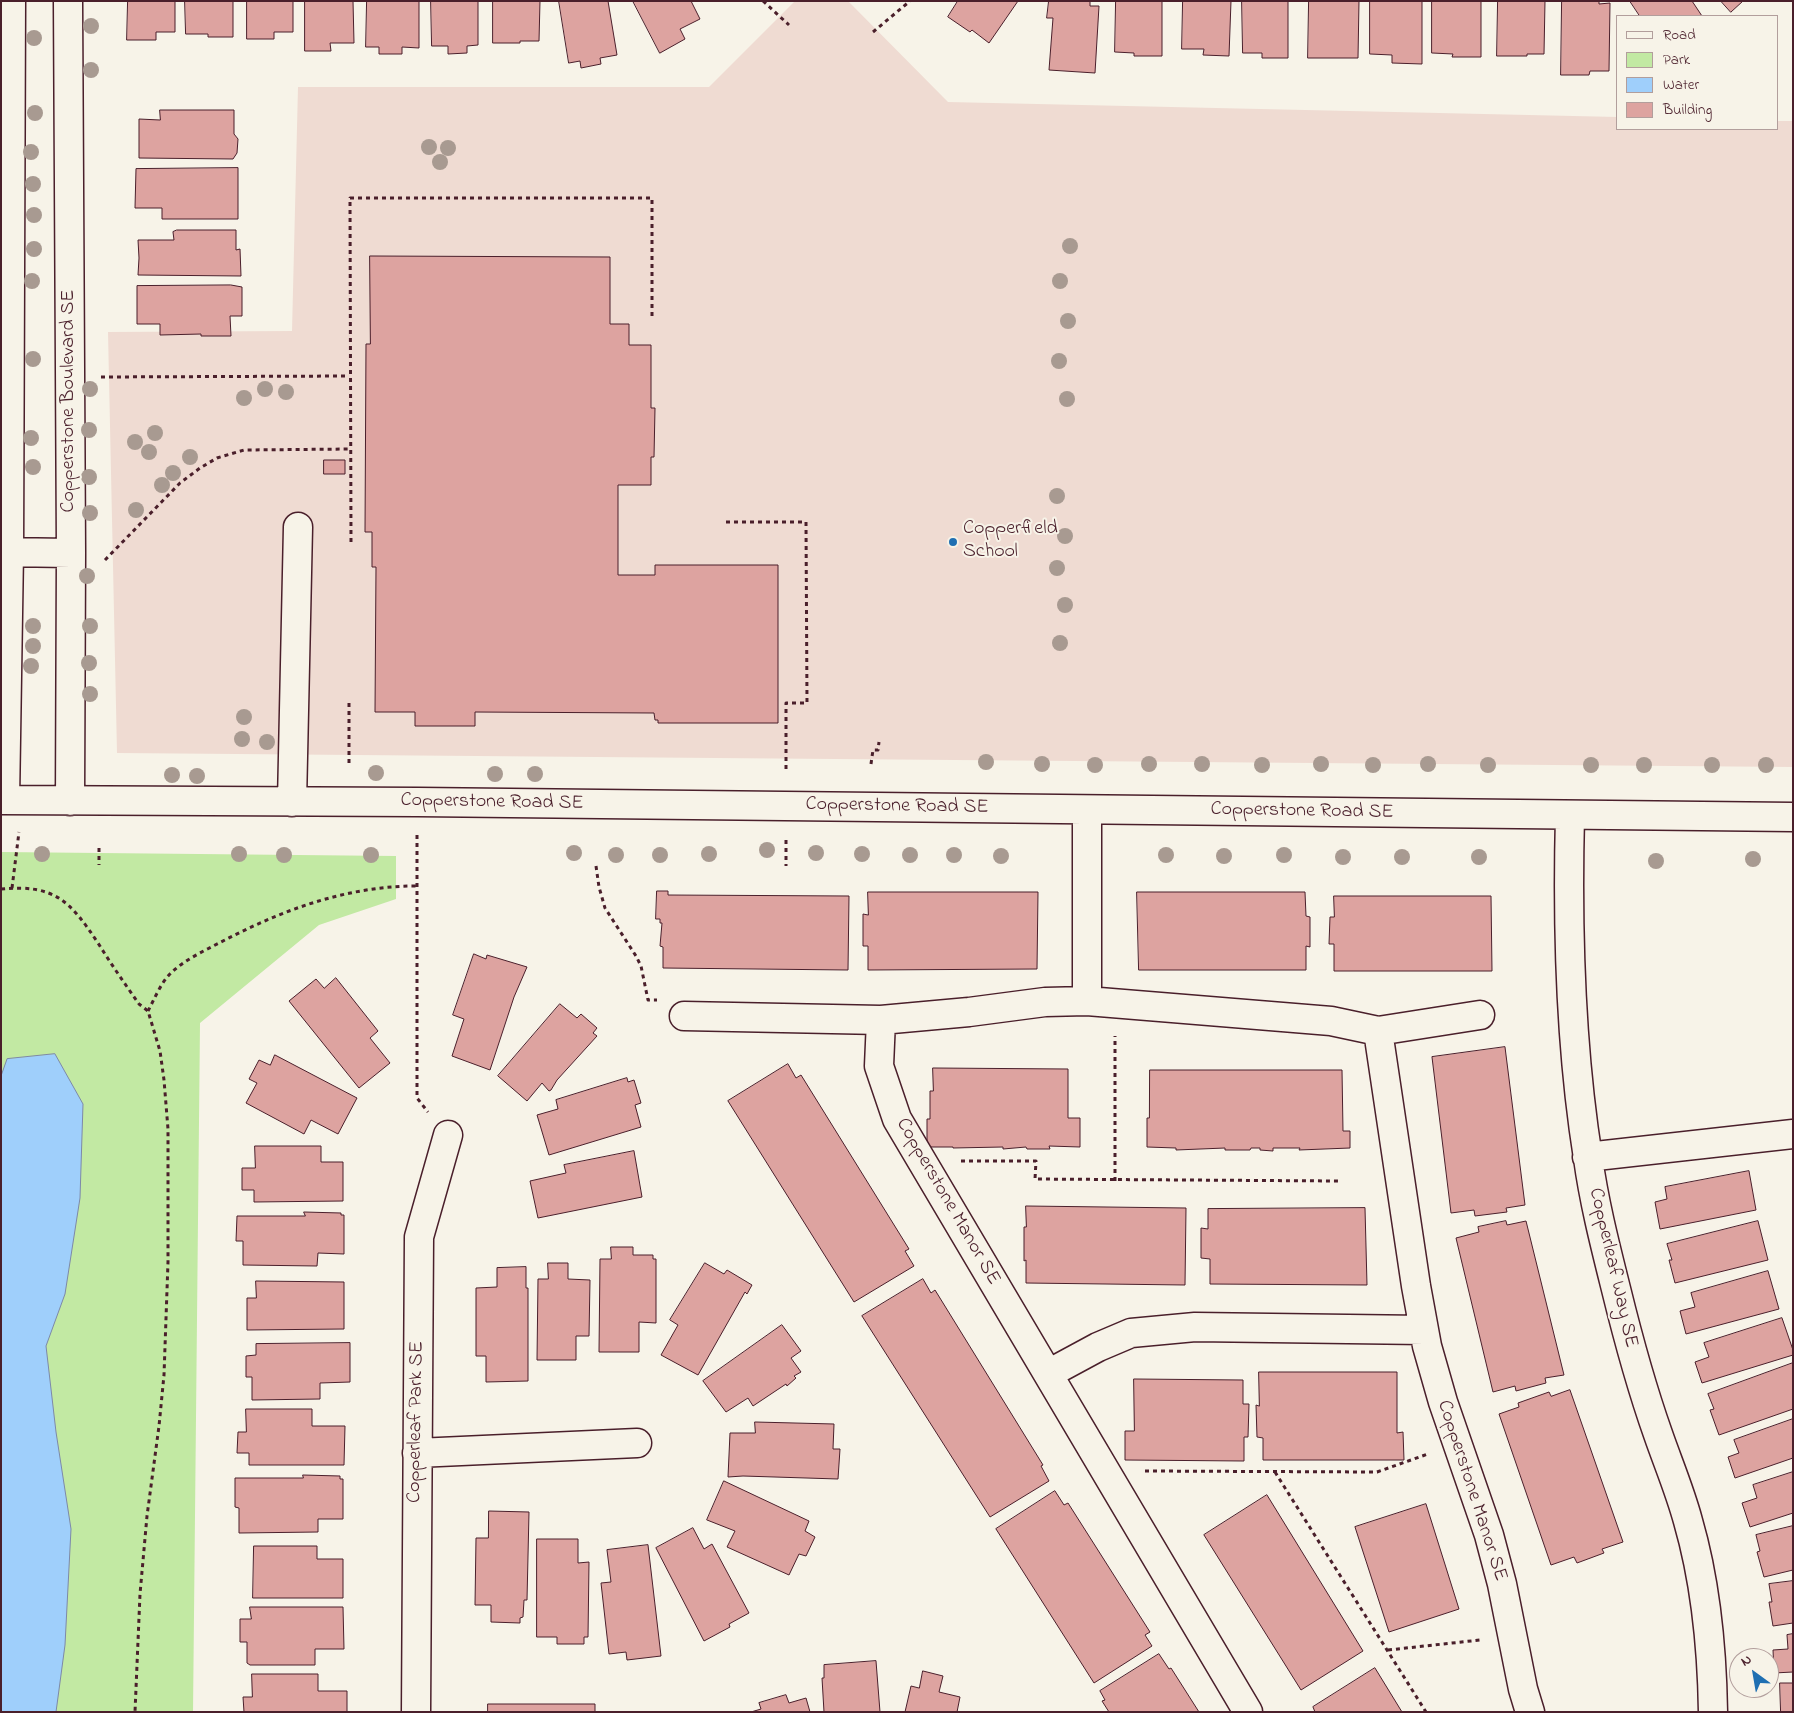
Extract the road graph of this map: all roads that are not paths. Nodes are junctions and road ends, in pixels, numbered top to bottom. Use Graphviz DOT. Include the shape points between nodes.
graph roads {
  1 [pos="11,1"];
  2 [pos="68,1"];
  3 [pos="298,527"];
  4 [pos="5,552"];
  5 [pos="71,553"];
  6 [pos="10,800"];
  7 [pos="70,801"];
  8 [pos="292,802"];
  9 [pos="1088,810"];
  10 [pos="1570,814"];
  11 [pos="1793,817"];
  12 [pos="1087,1001"];
  13 [pos="1480,1015"];
  14 [pos="684,1016"];
  15 [pos="881,1020"];
  16 [pos="1378,1031"];
  17 [pos="1793,1134"];
  18 [pos="448,1136"];
  19 [pos="1587,1157"];
  20 [pos="1424,1330"];
  21 [pos="1048,1374"];
  22 [pos="637,1443"];
  23 [pos="417,1453"];
  24 [pos="416,1712"];
  25 [pos="1248,1712"];
  26 [pos="1530,1712"];
  27 [pos="1713,1712"];
  1 -- 4 [label="street"];
  2 -- 5 [label="street, Copperstone Boulevard SE"];
  3 -- 8 [label="street"];
  4 -- 5 [label="street"];
  4 -- 6 [label="street"];
  5 -- 7 [label="street, Copperstone Boulevard SE"];
  6 -- 7 [label="street, Copperstone Road SE"];
  7 -- 8 [label="street, Copperstone Road SE"];
  8 -- 9 [label="street, Copperstone Road SE"];
  9 -- 10 [label="street, Copperstone Road SE"];
  9 -- 12 [label="street"];
  10 -- 11 [label="street, Copperstone Road SE"];
  10 -- 19 [label="street, Copperleaf Way SE" via="1571,1002"];
  12 -- 15 [label="street" via="1044,1002"];
  12 -- 16 [label="street" via="1331,1021"];
  13 -- 16 [label="street"];
  14 -- 15 [label="street"];
  15 -- 21 [label="street, Copperstone Manor SE" via="879,1066 897,1118"];
  16 -- 20 [label="street, Copperstone Manor SE"];
  17 -- 19 [label="street"];
  18 -- 23 [label="street, Copperleaf Park SE" via="420,1237"];
  19 -- 27 [label="street, Copperleaf Way SE" via="1597,1212 1634,1362 1688,1521 1699,1567 1713,1671"];
  20 -- 21 [label="street" via="1195,1327 1131,1333"];
  20 -- 26 [label="street, Copperstone Manor SE" via="1443,1402 1489,1535"];
  21 -- 25 [label="street, Copperstone Manor SE"];
  22 -- 23 [label="street"];
  23 -- 24 [label="street, Copperleaf Park SE"];
}
